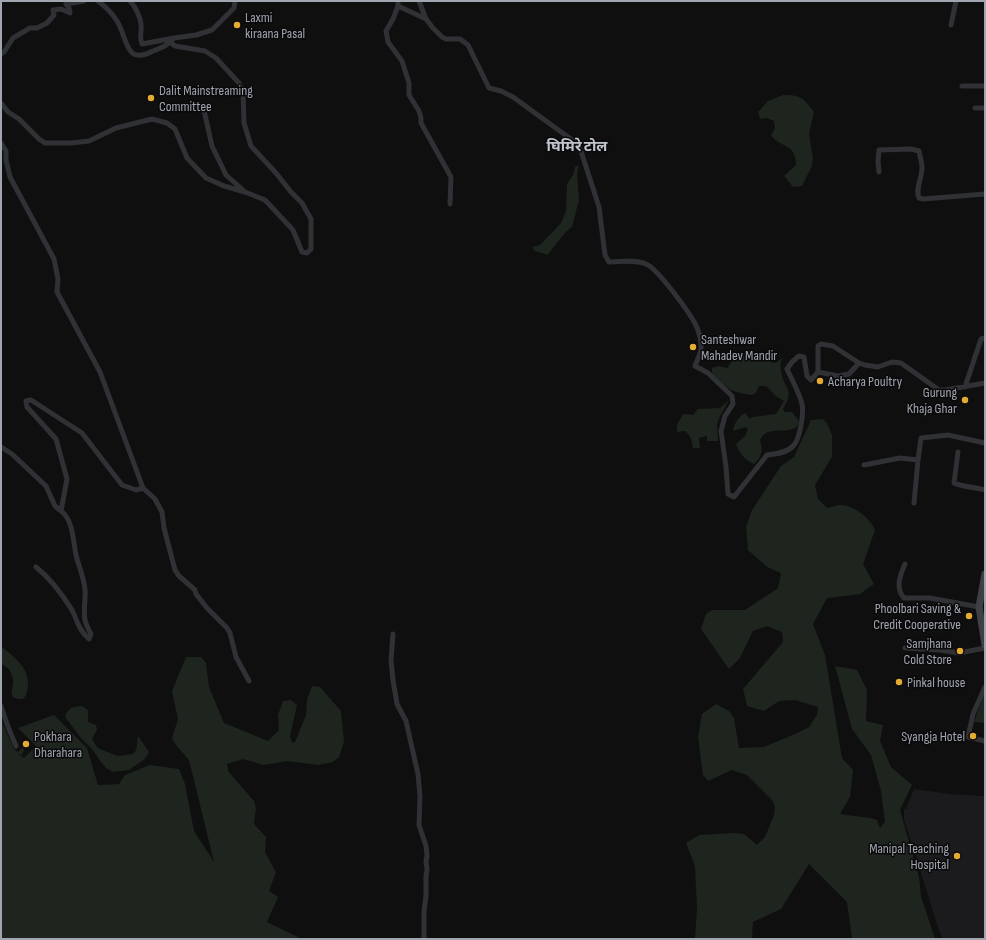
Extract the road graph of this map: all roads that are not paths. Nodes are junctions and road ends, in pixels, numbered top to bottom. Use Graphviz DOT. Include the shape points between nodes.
graph roads {
  1 [pos="84,1"];
  2 [pos="98,1"];
  3 [pos="130,1"];
  4 [pos="235,1"];
  5 [pos="419,1"];
  6 [pos="956,1"];
  7 [pos="398,4"];
  8 [pos="426,19"];
  9 [pos="951,25"];
  10 [pos="172,40"];
  11 [pos="1,54"];
  12 [pos="962,86"];
  13 [pos="985,86"];
  14 [pos="1,104"];
  15 [pos="203,106"];
  16 [pos="975,108"];
  17 [pos="985,108"];
  18 [pos="1,143"];
  19 [pos="879,172"];
  20 [pos="246,192"];
  21 [pos="985,194"];
  22 [pos="450,204"];
  23 [pos="985,338"];
  24 [pos="859,363"];
  25 [pos="818,372"];
  26 [pos="985,383"];
  27 [pos="965,387"];
  28 [pos="985,443"];
  29 [pos="1,447"];
  30 [pos="958,452"];
  31 [pos="918,460"];
  32 [pos="864,465"];
  33 [pos="143,488"];
  34 [pos="985,490"];
  35 [pos="914,503"];
  36 [pos="61,511"];
  37 [pos="904,564"];
  38 [pos="36,567"];
  39 [pos="985,574"];
  40 [pos="979,607"];
  41 [pos="393,634"];
  42 [pos="985,646"];
  43 [pos="905,648"];
  44 [pos="249,681"];
  45 [pos="985,686"];
  46 [pos="1,706"];
  47 [pos="985,741"];
  48 [pos="16,746"];
  49 [pos="424,939"];
  1 -- 11 [label="street" via="66,4 70,13 61,9 53,10 54,15 47,23 30,28 13,38"];
  2 -- 10 [label="street" via="118,22 131,52 136,55 144,56"];
  3 -- 10 [label="street" via="141,25 142,44"];
  4 -- 10 [label="street" via="234,8 212,30"];
  5 -- 8 [label="street"];
  6 -- 9 [label="street"];
  7 -- 8 [label="street"];
  7 -- 22 [label="street" via="386,31 388,42 402,61 409,83 409,95 419,111 421,123 451,177"];
  8 -- 25 [label="street" via="442,37 460,39 468,45 489,88 513,97 579,145 599,207 605,255 609,262 646,264 676,296 695,325 702,348 695,366 708,373 732,396 733,404 725,416 721,431 728,494 734,497 767,455 786,451 794,446 803,414 802,404 787,369 792,362 799,356 804,357 807,376 812,380"];
  10 -- 20 [label="street" via="175,46 205,51 216,58 239,83 243,91 244,123 251,146 302,203 311,219 311,249 307,253 302,252 294,230 265,200"];
  12 -- 13 [label="street"];
  14 -- 20 [label="street" via="46,143 89,141 116,128 152,119 167,123 175,129 187,158 206,178"];
  15 -- 20 [label="street" via="212,146 226,175"];
  16 -- 17 [label="street"];
  18 -- 33 [label="street" via="6,151 10,177 54,259 58,279 57,292 100,372"];
  19 -- 21 [label="street" via="879,150 911,149 919,151 921,163 917,193 919,198"];
  23 -- 27 [label="street" via="981,339"];
  24 -- 25 [label="street" via="849,374 838,376"];
  24 -- 25 [label="street" via="833,346 821,344 818,346"];
  24 -- 27 [label="street" via="878,367 892,362 901,363 939,390"];
  26 -- 27 [label="street"];
  28 -- 31 [label="street" via="948,435 921,438"];
  29 -- 36 [label="street" via="46,486 55,506"];
  30 -- 34 [label="street" via="954,483"];
  31 -- 32 [label="street" via="900,458"];
  31 -- 35 [label="street"];
  33 -- 36 [label="street" via="136,490 122,485 82,433 31,400 26,401 27,407 56,439 67,479"];
  33 -- 44 [label="street" via="155,499 162,512 175,570 227,628 240,666"];
  36 -- 38 [label="street" via="65,514 71,532 83,579 85,620 91,634 89,639 82,633 63,597"];
  37 -- 40 [label="street" via="899,584 900,593 904,598 930,598"];
  39 -- 40 [label="main road"];
  40 -- 42 [label="main road"];
  41 -- 49 [label="street" via="393,680 397,704 406,721 418,774 419,825 426,846"];
  42 -- 43 [label="street" via="959,653"];
  45 -- 47 [label="street" via="973,714 968,737"];
  46 -- 48 [label="street"];
}
